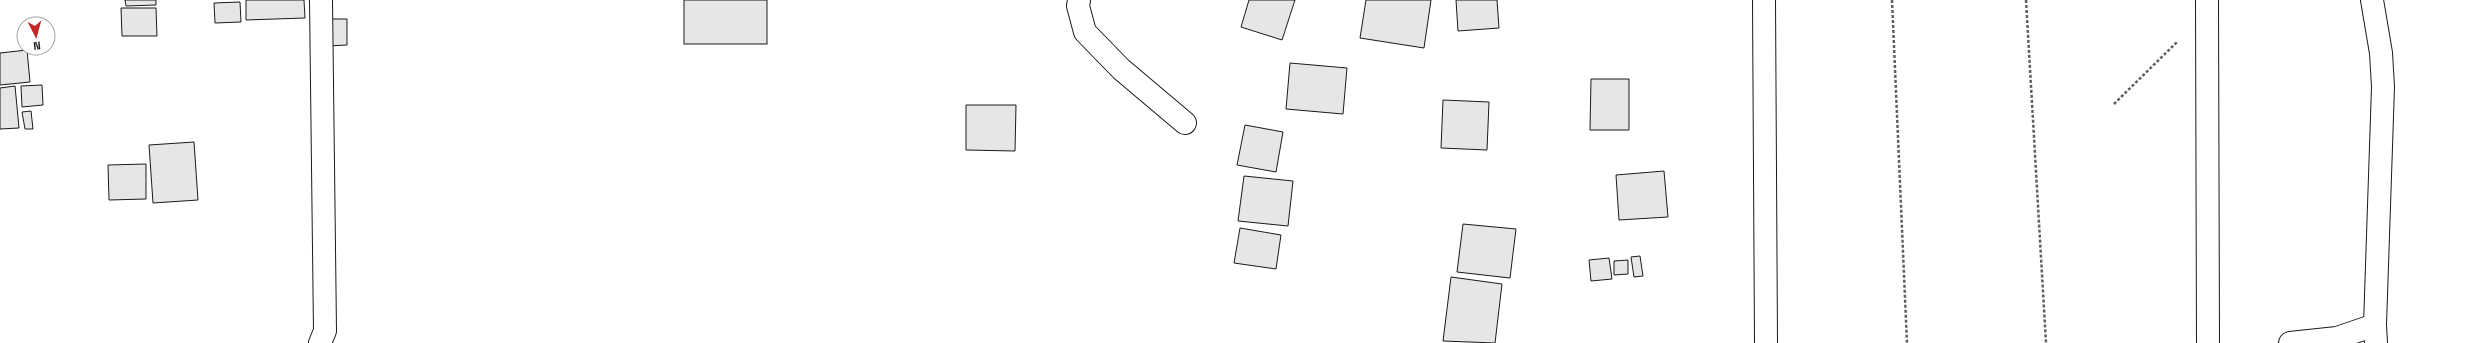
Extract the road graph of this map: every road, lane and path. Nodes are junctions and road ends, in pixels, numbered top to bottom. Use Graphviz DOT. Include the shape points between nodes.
graph roads {
  1 [pos="321,0"];
  2 [pos="1079,0"];
  3 [pos="1764,0"];
  4 [pos="1892,0"];
  5 [pos="2026,0"];
  6 [pos="2207,0"];
  7 [pos="2372,0"];
  8 [pos="2207,23"];
  9 [pos="2114,104"];
  10 [pos="1185,123"];
  11 [pos="2376,334"];
  12 [pos="320,343"];
  13 [pos="1766,343"];
  14 [pos="1907,343"];
  15 [pos="2046,343"];
  16 [pos="2208,343"];
  17 [pos="2290,343"];
  1 -- 12 [label="street" via="325,331"];
  2 -- 10 [label="street" via="1078,6 1085,32 1122,69"];
  3 -- 13 [label="street"];
  4 -- 14 [label="path"];
  5 -- 15 [label="path"];
  6 -- 8 [label="street"];
  7 -- 11 [label="street" via="2381,54 2383,87"];
  8 -- 9 [label="path" via="2184,35"];
  8 -- 16 [label="street"];
  11 -- 17 [label="street"];
}
